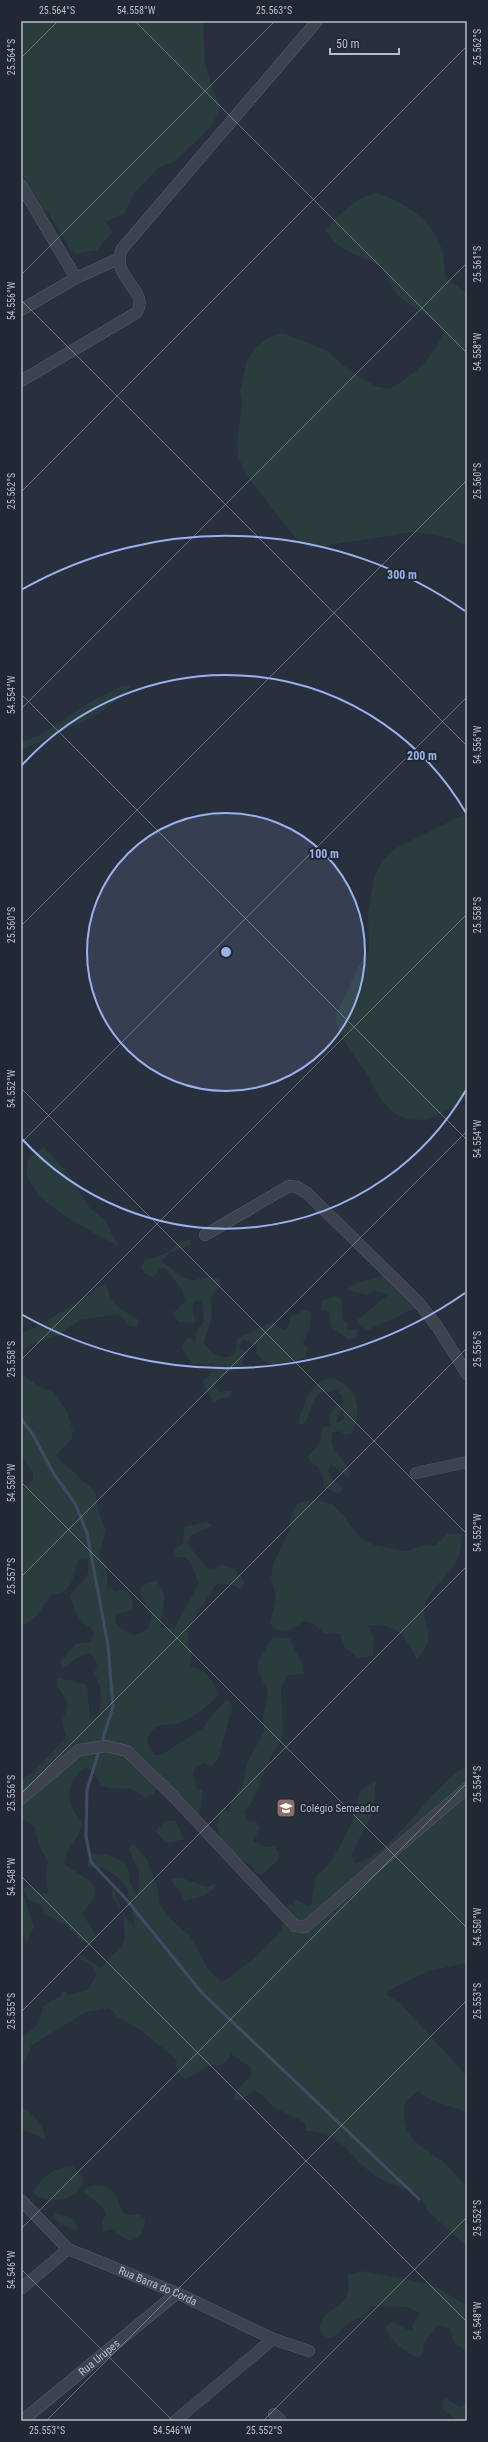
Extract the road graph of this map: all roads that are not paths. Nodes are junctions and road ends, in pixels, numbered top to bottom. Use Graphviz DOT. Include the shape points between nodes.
graph roads {
  1 [pos="317,21"];
  2 [pos="21,185"];
  3 [pos="24,197"];
  4 [pos="118,259"];
  5 [pos="76,278"];
  6 [pos="21,310"];
  7 [pos="21,381"];
  8 [pos="205,1235"];
  9 [pos="467,1374"];
  10 [pos="467,1462"];
  11 [pos="416,1474"];
  12 [pos="467,1788"];
  13 [pos="21,1800"];
  14 [pos="21,2200"];
  15 [pos="68,2249"];
  16 [pos="21,2289"];
  17 [pos="177,2293"];
  18 [pos="273,2339"];
  19 [pos="309,2351"];
  20 [pos="22,2421"];
  21 [pos="175,2421"];
  1 -- 4 [label="street" via="130,240"];
  2 -- 3 [label="street"];
  3 -- 5 [label="street"];
  4 -- 5 [label="street"];
  4 -- 7 [label="street" via="120,267 140,300 140,307 136,313"];
  5 -- 6 [label="street"];
  8 -- 9 [label="street" via="289,1186 297,1187 307,1193 418,1302 438,1326"];
  10 -- 11 [label="street"];
  12 -- 13 [label="street" via="304,1927 295,1926 127,1750 106,1746 79,1750"];
  14 -- 15 [label="street, Rua Barra do Corda"];
  15 -- 16 [label="street"];
  15 -- 17 [label="street, Rua Barra do Corda"];
  17 -- 18 [label="street, Rua Barra do Corda"];
  17 -- 20 [label="street, Rua Urupes"];
  18 -- 19 [label="street, Rua Barra do Corda"];
  18 -- 21 [label="street"];
}
